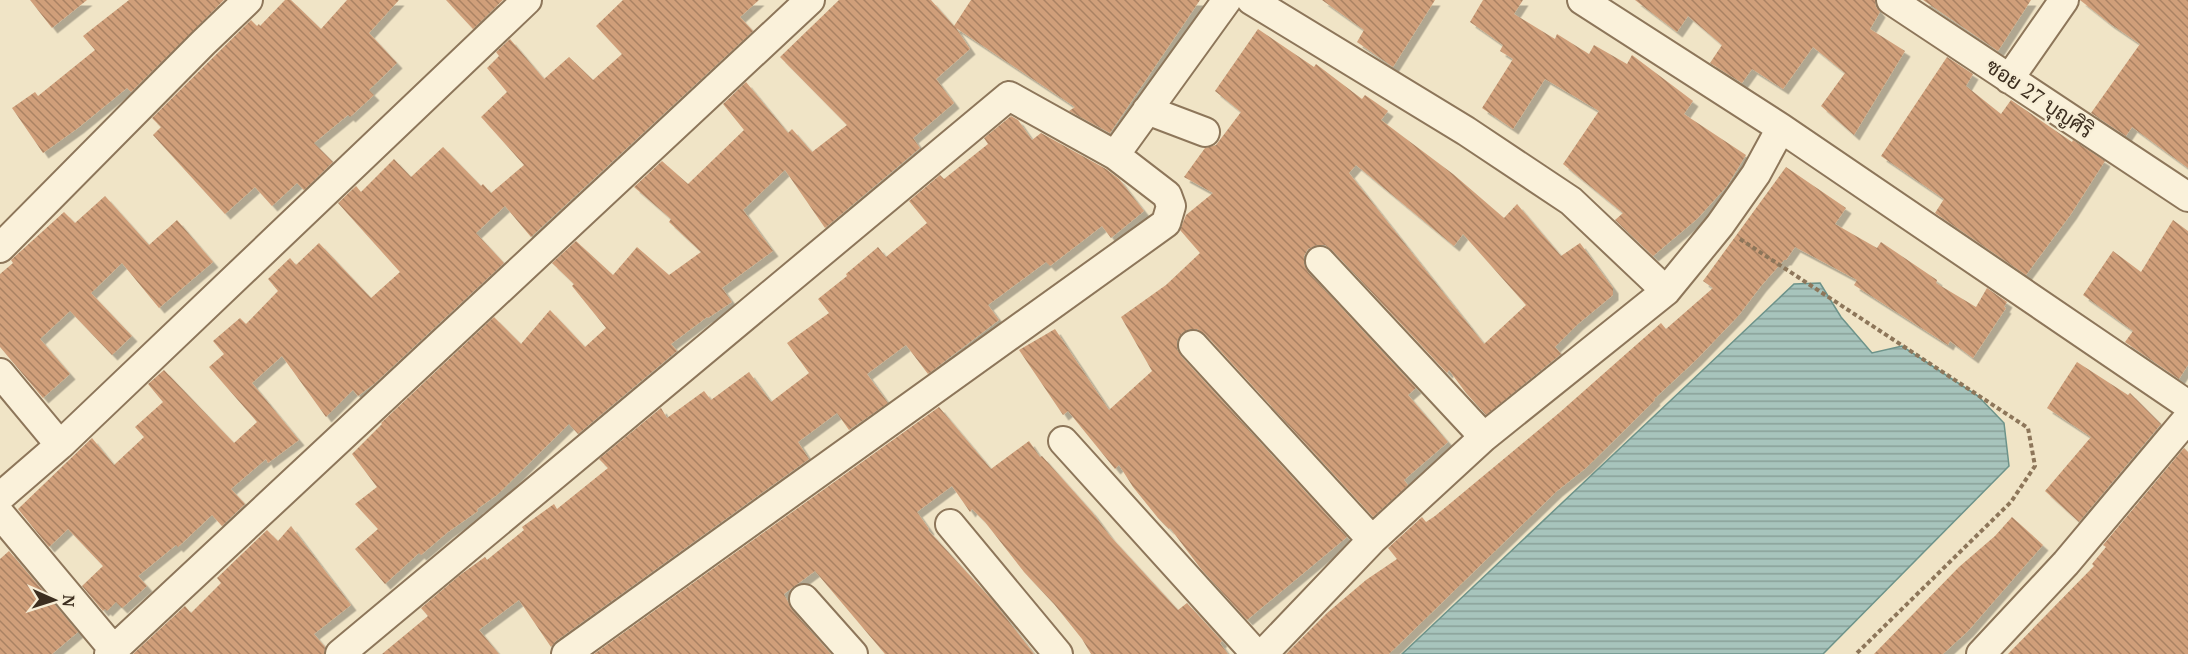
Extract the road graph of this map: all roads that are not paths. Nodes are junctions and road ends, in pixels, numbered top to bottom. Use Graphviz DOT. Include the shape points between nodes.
graph roads {
  1 [pos="248,0"];
  2 [pos="527,0"];
  3 [pos="810,0"];
  4 [pos="1227,0"];
  5 [pos="1251,0"];
  6 [pos="1582,0"];
  7 [pos="1891,0"];
  8 [pos="2064,0"];
  9 [pos="2009,79"];
  10 [pos="1147,110"];
  11 [pos="1781,128"];
  12 [pos="1205,132"];
  13 [pos="1115,155"];
  14 [pos="2188,197"];
  15 [pos="0,248"];
  16 [pos="1320,261"];
  17 [pos="1666,291"];
  18 [pos="1193,345"];
  19 [pos="0,373"];
  20 [pos="2188,405"];
  21 [pos="2188,418"];
  22 [pos="1484,437"];
  23 [pos="1063,441"];
  24 [pos="60,445"];
  25 [pos="0,497"];
  26 [pos="0,514"];
  27 [pos="950,524"];
  28 [pos="1372,540"];
  29 [pos="804,599"];
  30 [pos="112,652"];
  31 [pos="340,654"];
  32 [pos="566,654"];
  33 [pos="853,654"];
  34 [pos="1058,654"];
  35 [pos="1256,654"];
  36 [pos="1263,654"];
  37 [pos="1981,654"];
  1 -- 15 [label="street"];
  2 -- 24 [label="street"];
  3 -- 30 [label="street"];
  4 -- 10 [label="street"];
  5 -- 17 [label="street" via="1466,131 1571,201"];
  6 -- 11 [label="street"];
  7 -- 9 [label="street, ซอย 27 บุญศิริ"];
  8 -- 9 [label="street"];
  9 -- 14 [label="street, ซอย 27 บุญศิริ"];
  10 -- 12 [label="street"];
  10 -- 13 [label="street"];
  11 -- 17 [label="street" via="1756,174"];
  11 -- 20 [label="street"];
  13 -- 31 [label="street" via="1009,96"];
  13 -- 32 [label="street" via="1167,195 1171,206 1166,223"];
  16 -- 22 [label="street"];
  17 -- 22 [label="street"];
  18 -- 28 [label="street"];
  19 -- 24 [label="street"];
  21 -- 37 [label="street" via="2066,563"];
  22 -- 28 [label="street"];
  23 -- 35 [label="street"];
  24 -- 25 [label="street"];
  26 -- 30 [label="street"];
  27 -- 34 [label="street"];
  28 -- 36 [label="street"];
  29 -- 33 [label="street"];
}
